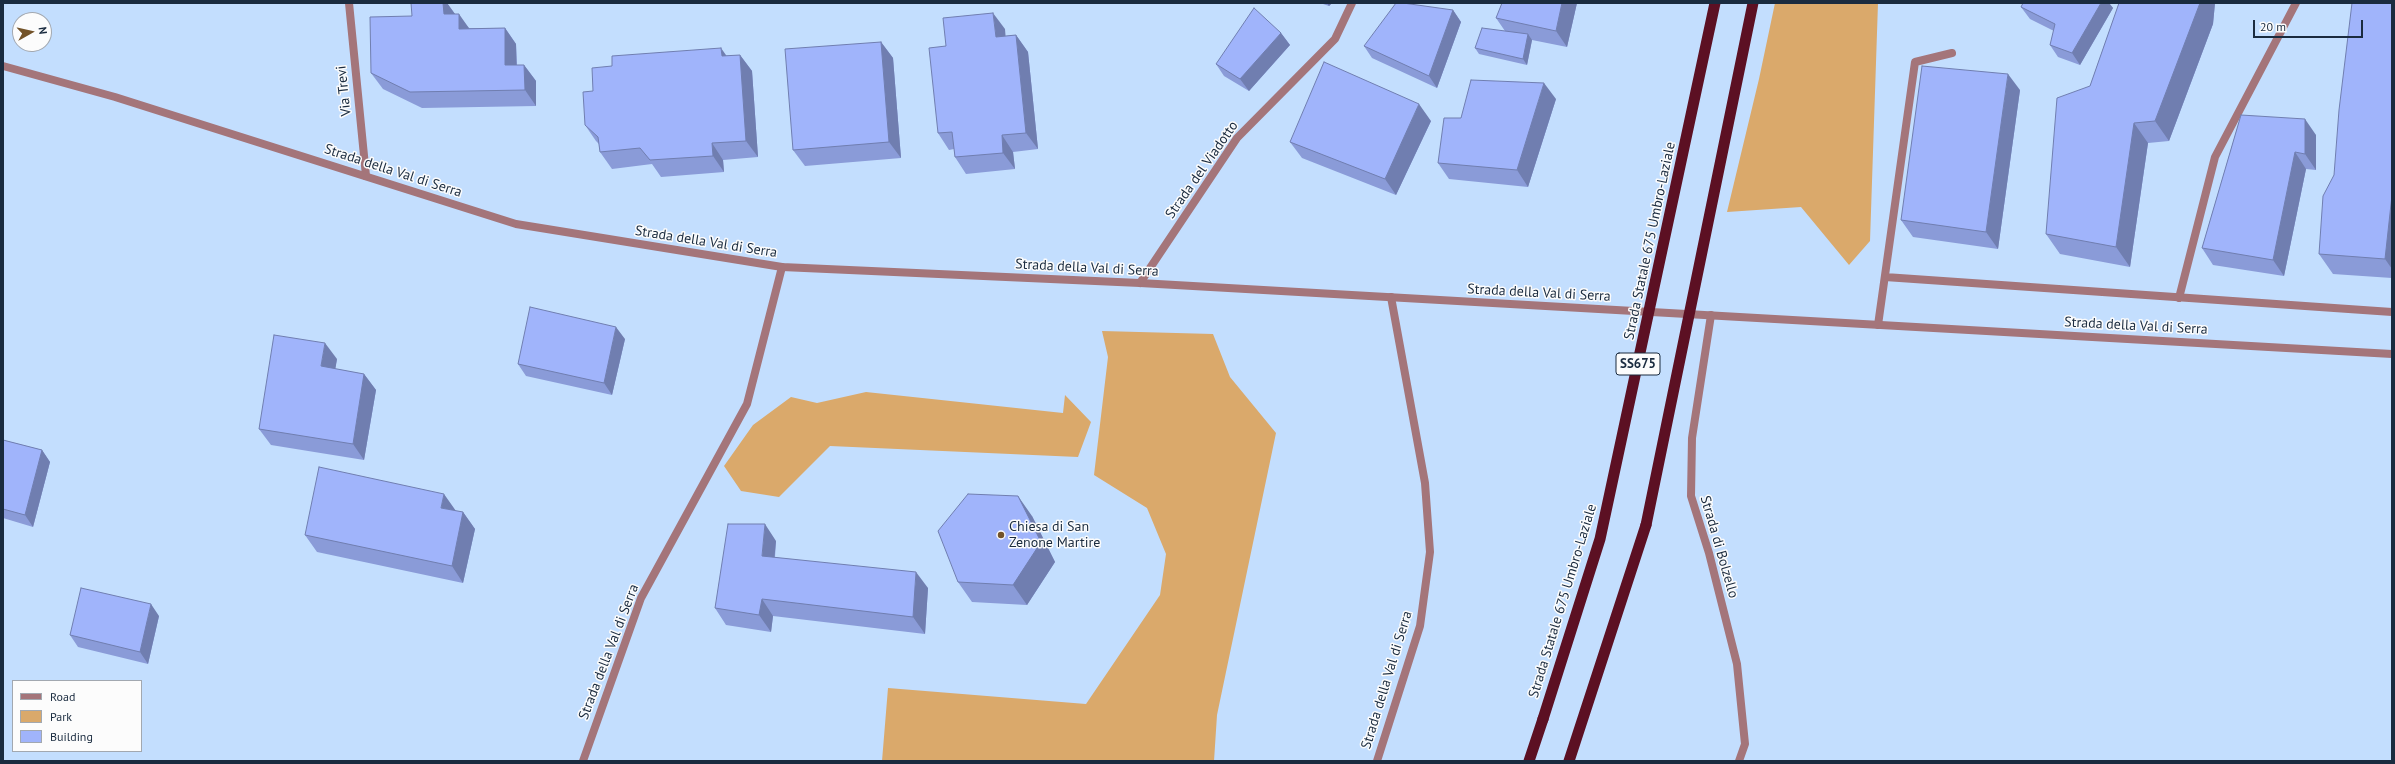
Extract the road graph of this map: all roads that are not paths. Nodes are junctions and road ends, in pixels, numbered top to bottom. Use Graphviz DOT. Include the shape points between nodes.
graph roads {
  1 [pos="349,3"];
  2 [pos="1352,3"];
  3 [pos="1715,3"];
  4 [pos="1753,3"];
  5 [pos="2296,3"];
  6 [pos="1952,53"];
  7 [pos="3,66"];
  8 [pos="366,176"];
  9 [pos="782,267"];
  10 [pos="1885,277"];
  11 [pos="1140,283"];
  12 [pos="1391,297"];
  13 [pos="2179,298"];
  14 [pos="2392,312"];
  15 [pos="1711,315"];
  16 [pos="1878,325"];
  17 [pos="2392,354"];
  18 [pos="583,761"];
  19 [pos="1377,761"];
  20 [pos="1529,761"];
  21 [pos="1569,761"];
  22 [pos="1740,761"];
  1 -- 8 [label="street, Via Trevi"];
  2 -- 11 [label="street, Strada del Viadotto" via="1335,39 1237,138"];
  3 -- 20 [label="highway, Strada Statale 675 Umbro-Laziale / SS675, bridge" via="1600,539"];
  4 -- 21 [label="highway, SS675, bridge" via="1646,525"];
  5 -- 13 [label="street" via="2215,157"];
  6 -- 10 [label="street" via="1915,62"];
  7 -- 8 [label="street, Strada della Val di Serra" via="115,97"];
  8 -- 9 [label="street, Strada della Val di Serra" via="516,224"];
  9 -- 11 [label="street, Strada della Val di Serra"];
  9 -- 18 [label="street, Strada della Val di Serra" via="746,404 641,598"];
  10 -- 13 [label="street"];
  10 -- 16 [label="street"];
  11 -- 12 [label="street, Strada della Val di Serra"];
  12 -- 15 [label="street, Strada della Val di Serra"];
  12 -- 19 [label="street, Strada della Val di Serra" via="1425,483 1430,552 1420,626"];
  13 -- 14 [label="street"];
  15 -- 16 [label="street, Strada della Val di Serra"];
  15 -- 22 [label="street, Strada di Bolzello" via="1692,438 1690,496 1709,553 1737,664 1745,744"];
  16 -- 17 [label="street, Strada della Val di Serra"];
}
